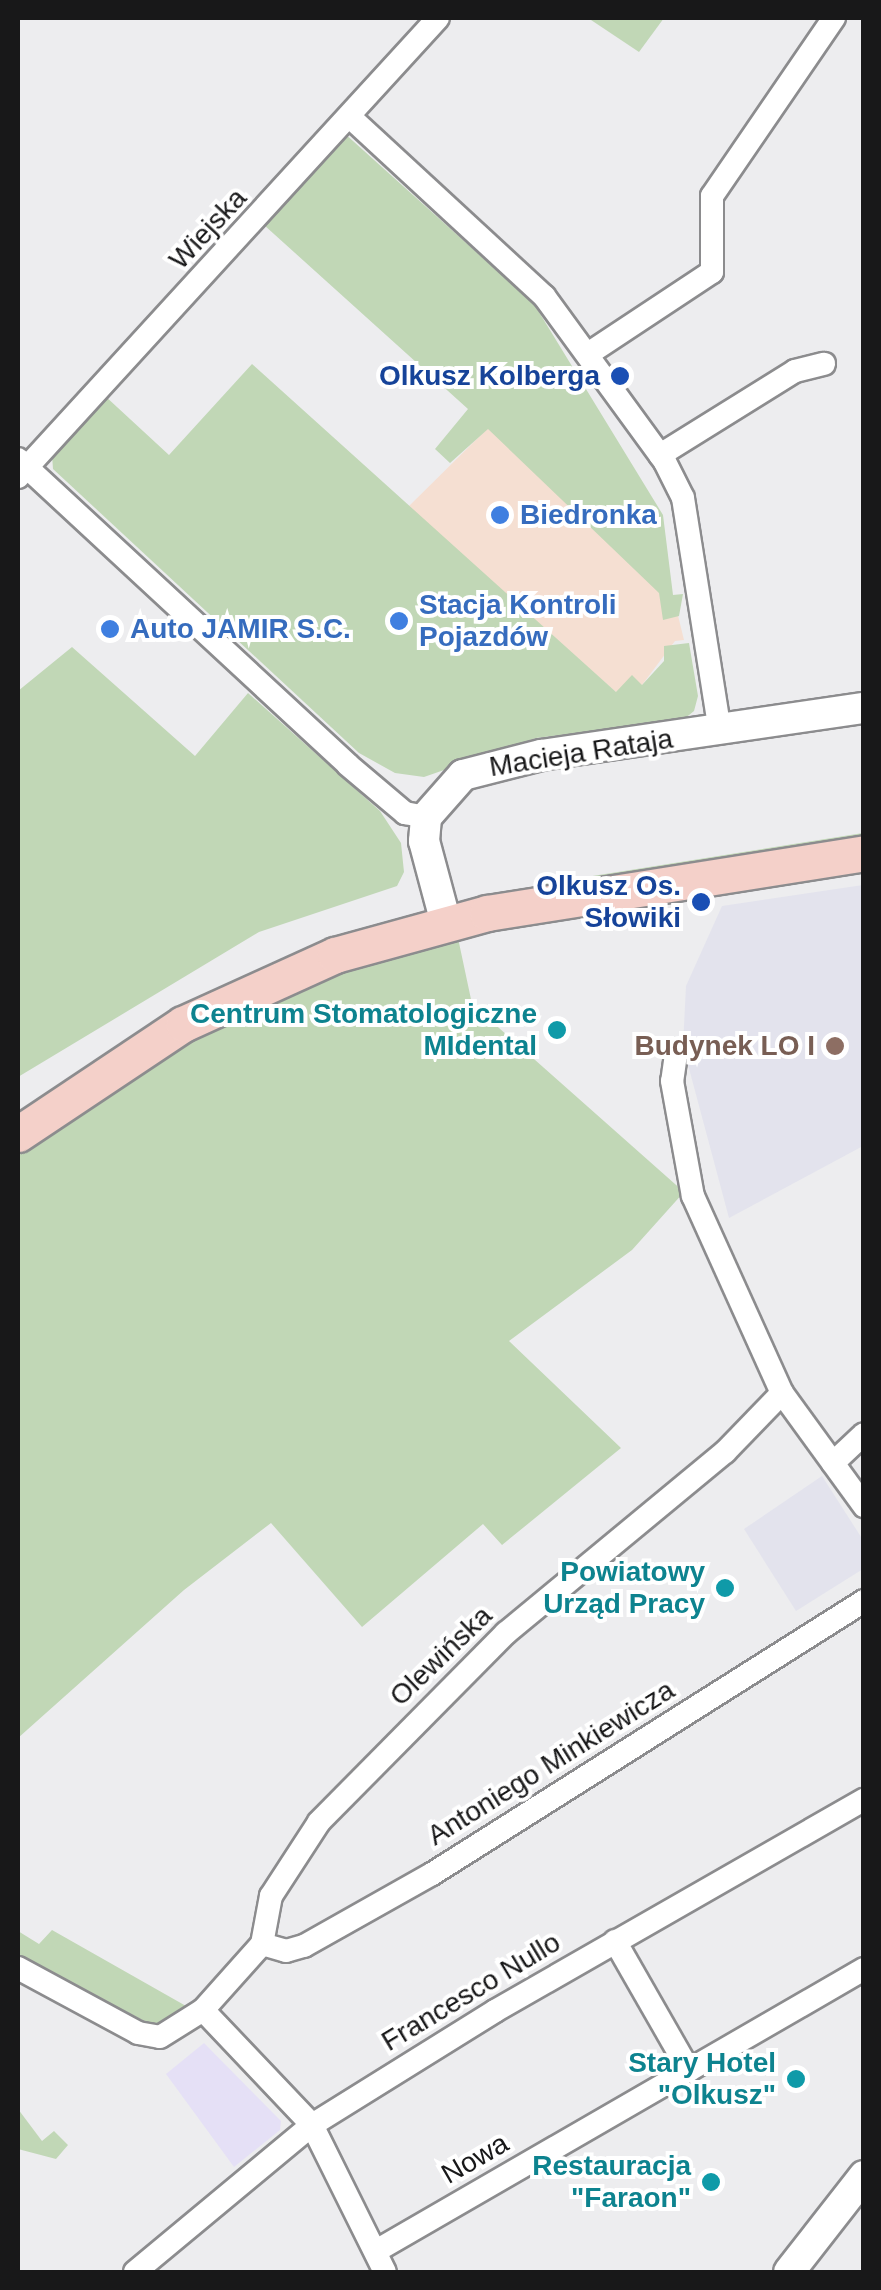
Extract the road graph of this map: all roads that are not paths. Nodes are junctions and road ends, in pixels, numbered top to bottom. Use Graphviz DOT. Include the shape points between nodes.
graph roads {
  1 [pos="438,18"];
  2 [pos="834,18"];
  3 [pos="352,118"];
  4 [pos="591,352"];
  5 [pos="824,364"];
  6 [pos="660,454"];
  7 [pos="21,468"];
  8 [pos="864,708"];
  9 [pos="720,732"];
  10 [pos="426,818"];
  11 [pos="864,853"];
  12 [pos="446,922"];
  13 [pos="676,1054"];
  14 [pos="18,1134"];
  15 [pos="782,1392"];
  16 [pos="864,1434"];
  17 [pos="833,1463"];
  18 [pos="864,1506"];
  19 [pos="864,1601"];
  20 [pos="864,1800"];
  21 [pos="615,1940"];
  22 [pos="262,1944"];
  23 [pos="18,1968"];
  24 [pos="864,1968"];
  25 [pos="203,2010"];
  26 [pos="688,2070"];
  27 [pos="312,2125"];
  28 [pos="864,2176"];
  29 [pos="380,2262"];
  30 [pos="135,2272"];
  31 [pos="792,2272"];
  1 -- 3 [label="street, Wiejska"];
  2 -- 4 [label="street" via="712,196 712,272"];
  3 -- 4 [label="street" via="544,296"];
  3 -- 7 [label="street, Wiejska"];
  4 -- 6 [label="street"];
  5 -- 6 [label="street" via="795,371"];
  6 -- 9 [label="street" via="683,498"];
  7 -- 10 [label="street" via="348,765 405,813"];
  8 -- 9 [label="street, Macieja Rataja"];
  9 -- 10 [label="street, Macieja Rataja" via="484,766 450,784"];
  10 -- 12 [label="street" via="424,840"];
  11 -- 12 [label="main road"];
  12 -- 14 [label="main road" via="335,955 183,1024"];
  13 -- 15 [label="street" via="672,1081 693,1196"];
  15 -- 17 [label="street"];
  15 -- 22 [label="street, Olewińska" via="725,1452 506,1633 386,1751 299,1848 271,1896"];
  16 -- 17 [label="street"];
  17 -- 18 [label="street"];
  19 -- 22 [label="street, Antoniego Minkiewicza" via="432,1874 304,1946 286,1951"];
  20 -- 21 [label="street, Francesco Nullo"];
  21 -- 26 [label="street"];
  21 -- 27 [label="street, Francesco Nullo"];
  22 -- 25 [label="street"];
  23 -- 25 [label="street" via="138,2033 160,2037"];
  24 -- 26 [label="street, Nowa"];
  25 -- 27 [label="street"];
  26 -- 29 [label="street, Nowa"];
  27 -- 29 [label="street"];
  27 -- 30 [label="street, Francesco Nullo"];
  28 -- 31 [label="street"];
}
